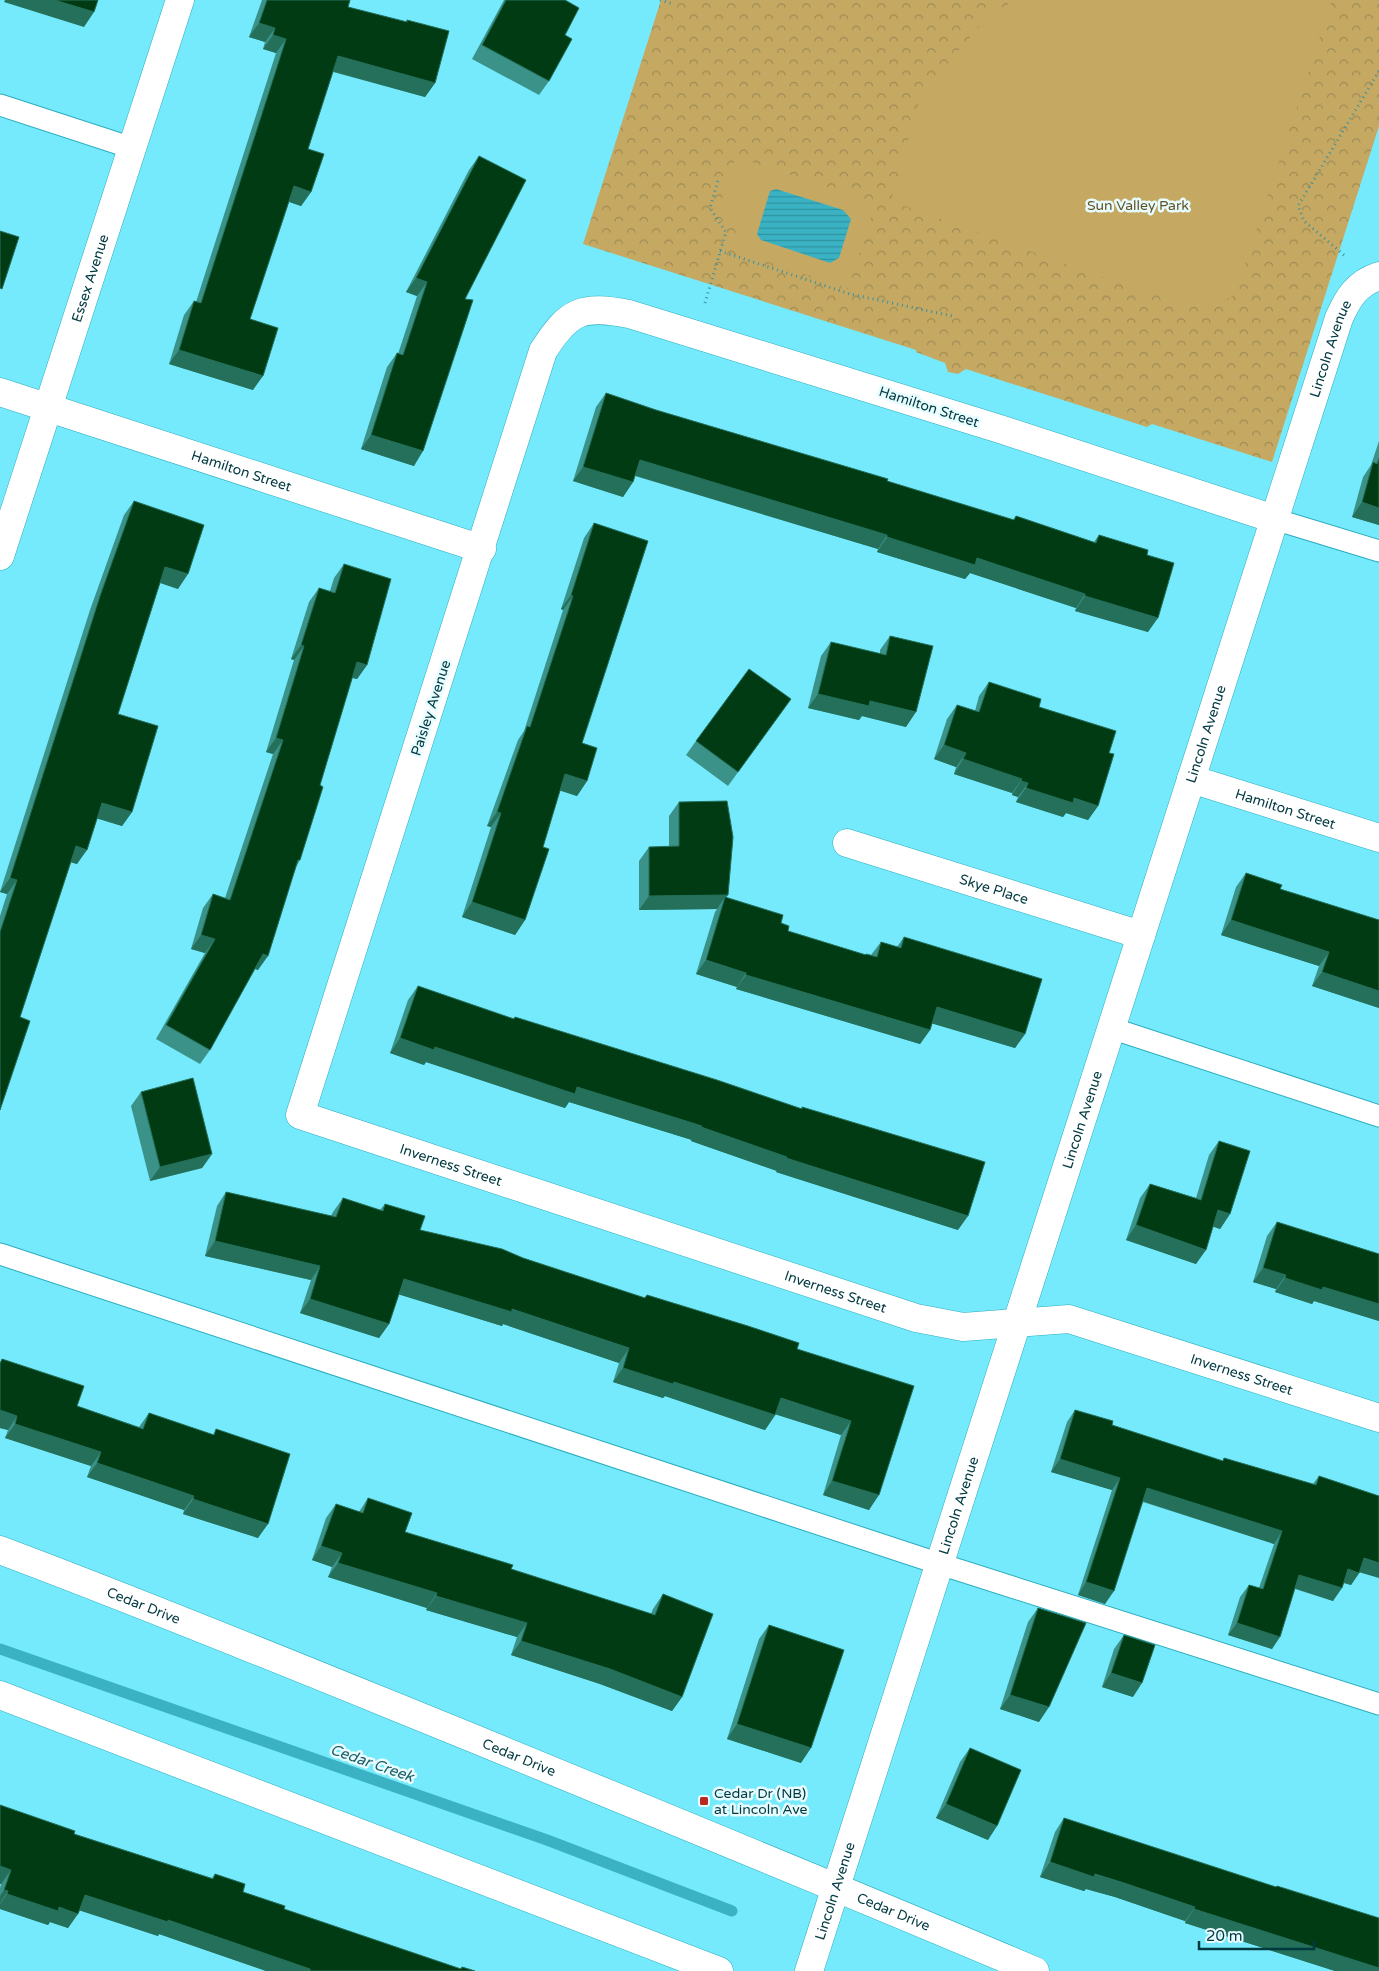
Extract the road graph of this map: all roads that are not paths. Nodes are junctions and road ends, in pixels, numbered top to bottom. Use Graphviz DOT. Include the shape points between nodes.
graph roads {
  1 [pos="180,0"];
  2 [pos="0,105"];
  3 [pos="132,148"];
  4 [pos="1375,278"];
  5 [pos="580,312"];
  6 [pos="0,392"];
  7 [pos="48,408"];
  8 [pos="1274,519"];
  9 [pos="482,549"];
  10 [pos="1379,551"];
  11 [pos="0,556"];
  12 [pos="1191,779"];
  13 [pos="1379,838"];
  14 [pos="847,843"];
  15 [pos="1141,935"];
  16 [pos="1111,1028"];
  17 [pos="300,1115"];
  18 [pos="1379,1116"];
  19 [pos="0,1254"];
  20 [pos="1015,1323"];
  21 [pos="1379,1418"];
  22 [pos="0,1550"];
  23 [pos="940,1564"];
  24 [pos="0,1695"];
  25 [pos="1379,1704"];
  26 [pos="836,1886"];
  27 [pos="719,1971"];
  28 [pos="809,1971"];
  29 [pos="1036,1971"];
  1 -- 3 [label="street, Essex Avenue"];
  2 -- 3 [label="lane"];
  3 -- 7 [label="street, Essex Avenue"];
  4 -- 8 [label="street, Lincoln Avenue" via="1359,286 1348,298 1339,318"];
  5 -- 8 [label="street, Hamilton Street" via="614,311 696,335"];
  5 -- 9 [label="street, Paisley Avenue" via="554,333 544,351"];
  6 -- 7 [label="street, Hamilton Street"];
  7 -- 9 [label="street, Hamilton Street"];
  7 -- 11 [label="street, Essex Avenue"];
  8 -- 10 [label="lane"];
  8 -- 12 [label="street, Lincoln Avenue"];
  9 -- 17 [label="street, Paisley Avenue"];
  12 -- 13 [label="street, Hamilton Street"];
  12 -- 15 [label="street, Lincoln Avenue"];
  14 -- 15 [label="street, Skye Place"];
  15 -- 16 [label="street, Lincoln Avenue"];
  16 -- 18 [label="lane"];
  16 -- 20 [label="street, Lincoln Avenue"];
  17 -- 20 [label="street, Inverness Street" via="916,1318 963,1328"];
  19 -- 23 [label="lane"];
  20 -- 21 [label="street, Inverness Street" via="1069,1319"];
  20 -- 23 [label="street, Lincoln Avenue"];
  22 -- 26 [label="street, Cedar Drive"];
  23 -- 25 [label="lane"];
  23 -- 26 [label="street, Lincoln Avenue"];
  24 -- 27 [label="street"];
  26 -- 28 [label="street, Lincoln Avenue"];
  26 -- 29 [label="street, Cedar Drive"];
}
